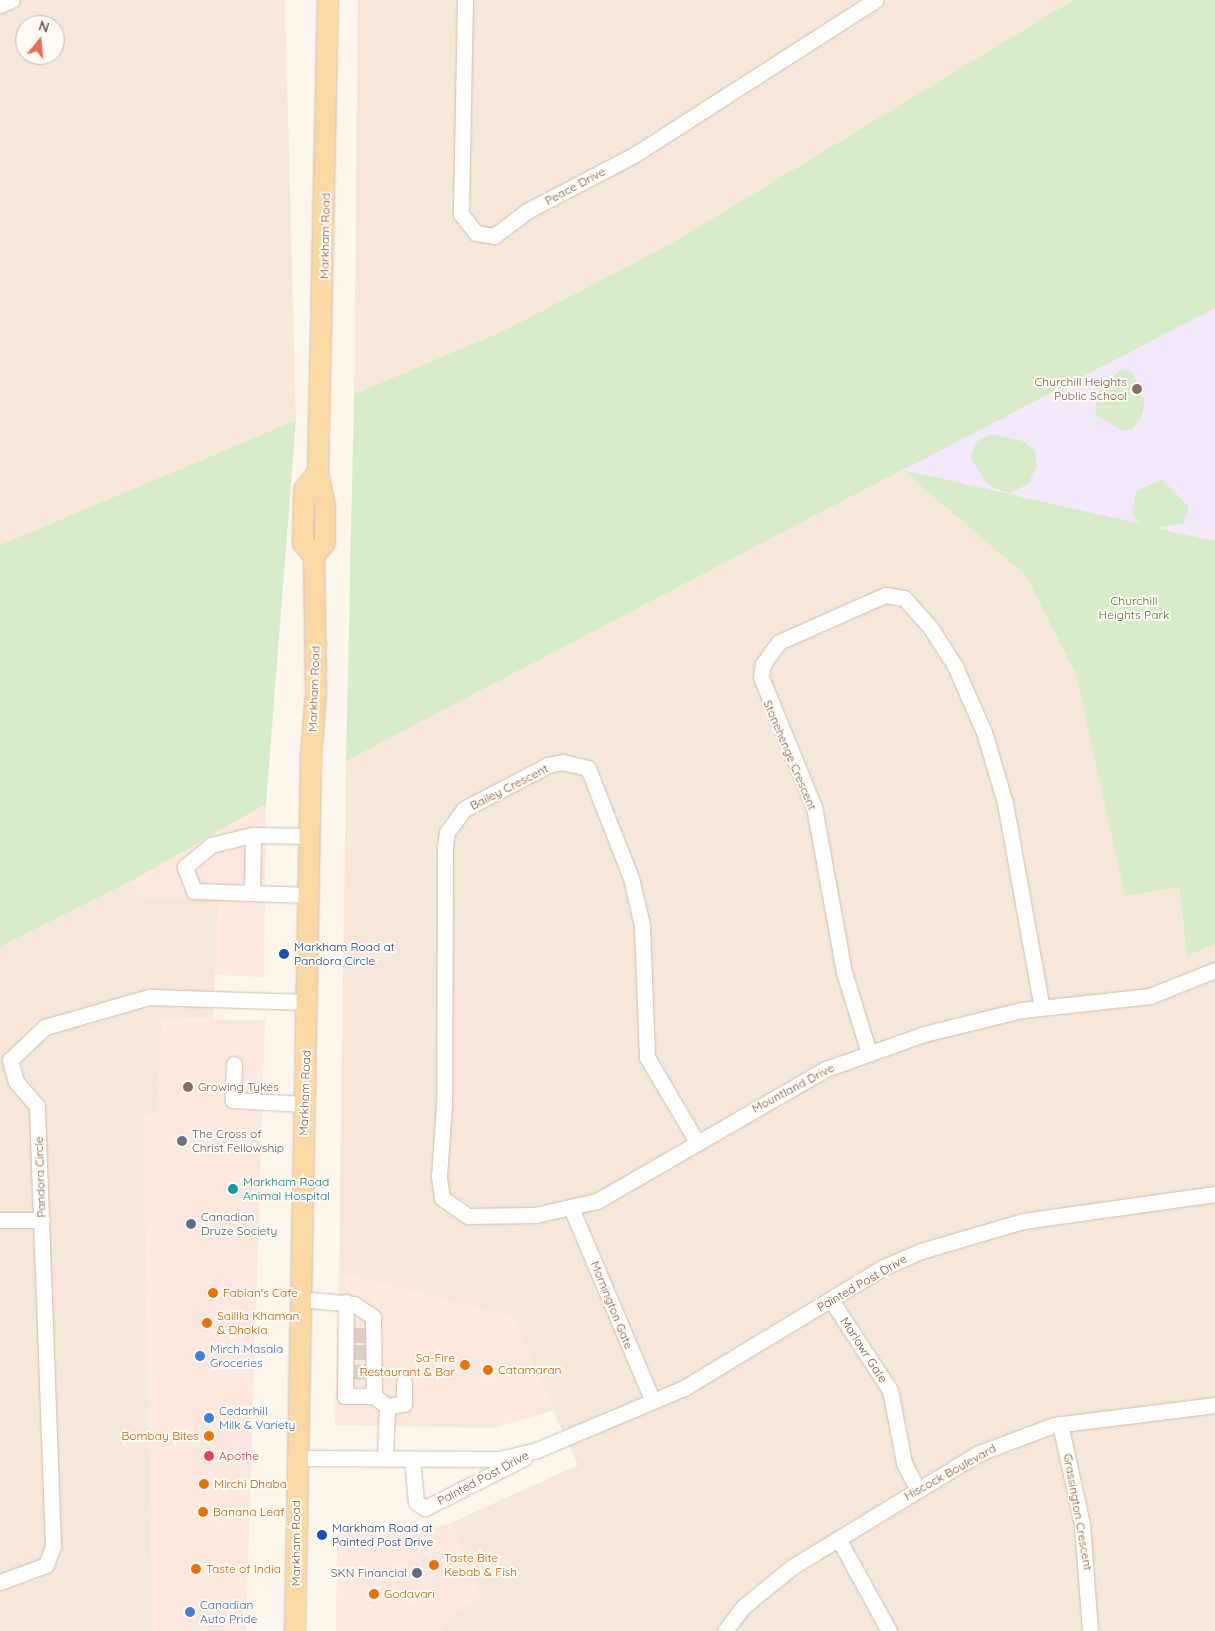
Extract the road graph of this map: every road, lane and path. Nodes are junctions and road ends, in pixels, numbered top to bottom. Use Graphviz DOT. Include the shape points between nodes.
graph roads {
  1 [pos="12,0"];
  2 [pos="328,0"];
  3 [pos="465,0"];
  4 [pos="875,0"];
  5 [pos="0,5"];
  6 [pos="254,835"];
  7 [pos="310,836"];
  8 [pos="252,892"];
  9 [pos="308,895"];
  10 [pos="1215,970"];
  11 [pos="307,1002"];
  12 [pos="1042,1008"];
  13 [pos="869,1053"];
  14 [pos="234,1064"];
  15 [pos="304,1104"];
  16 [pos="697,1142"];
  17 [pos="1215,1194"];
  18 [pos="447,1205"];
  19 [pos="572,1210"];
  20 [pos="0,1220"];
  21 [pos="42,1220"];
  22 [pos="300,1299"];
  23 [pos="831,1300"];
  24 [pos="346,1302"];
  25 [pos="404,1383"];
  26 [pos="374,1396"];
  27 [pos="652,1399"];
  28 [pos="1215,1405"];
  29 [pos="387,1406"];
  30 [pos="1060,1424"];
  31 [pos="537,1450"];
  32 [pos="296,1458"];
  33 [pos="385,1458"];
  34 [pos="412,1459"];
  35 [pos="917,1488"];
  36 [pos="839,1540"];
  37 [pos="0,1582"];
  38 [pos="295,1631"];
  39 [pos="725,1631"];
  40 [pos="889,1631"];
  41 [pos="1090,1631"];
  1 -- 5 [label="street"];
  2 -- 7 [label="main road, Markham Road" via="318,472 304,490 303,543 314,556 316,693"];
  3 -- 4 [label="street, Peace Drive" via="461,214 476,233 494,236 527,211 634,155"];
  6 -- 7 [label="street"];
  6 -- 8 [label="street"];
  6 -- 8 [label="street" via="205,847 185,867 194,891"];
  7 -- 9 [label="main road, Markham Road"];
  8 -- 9 [label="street"];
  9 -- 11 [label="main road, Markham Road"];
  10 -- 12 [label="street, Mountland Drive" via="1150,996"];
  11 -- 15 [label="main road, Markham Road"];
  11 -- 21 [label="street, Pandora Circle" via="149,997 45,1027 23,1043 10,1060 16,1082 38,1106"];
  12 -- 13 [label="street, Mountland Drive" via="968,1021"];
  12 -- 13 [label="street, Stonehenge Crescent" via="1005,803 984,732 955,666 930,627 904,598 884,595 779,642 766,658 761,677 814,807 844,972"];
  13 -- 16 [label="street, Mountland Drive" via="826,1069"];
  14 -- 15 [label="street" via="234,1100"];
  15 -- 22 [label="main road, Markham Road"];
  16 -- 18 [label="street, Bailey Crescent" via="647,1058 642,926 632,878 602,797 588,768 580,763 556,764 464,809 447,832 439,1176"];
  16 -- 19 [label="street, Mountland Drive" via="614,1194"];
  17 -- 23 [label="street, Painted Post Drive" via="1005,1224 921,1250"];
  18 -- 19 [label="street, Mountland Drive" via="468,1216 514,1217"];
  19 -- 27 [label="street, Mornington Gate"];
  20 -- 21 [label="street"];
  21 -- 37 [label="street, Pandora Circle" via="52,1556 46,1565"];
  22 -- 24 [label="street"];
  22 -- 32 [label="main road, Markham Road"];
  23 -- 27 [label="street, Painted Post Drive" via="684,1388"];
  23 -- 35 [label="street, Marlawr Gate" via="890,1390 904,1463"];
  24 -- 26 [label="street" via="373,1317 371,1371"];
  24 -- 26 [label="street" via="349,1335 345,1396"];
  25 -- 29 [label="street" via="404,1404"];
  26 -- 29 [label="street"];
  27 -- 31 [label="street, Painted Post Drive"];
  28 -- 30 [label="street, Hiscock Boulevard"];
  29 -- 33 [label="street"];
  30 -- 35 [label="street, Hiscock Boulevard" via="979,1453"];
  30 -- 41 [label="street, Grassington Crescent" via="1084,1532"];
  31 -- 34 [label="street, Painted Post Drive" via="499,1459"];
  31 -- 34 [label="street, Painted Post Drive" via="425,1508 416,1502"];
  32 -- 33 [label="street, Painted Post Drive"];
  32 -- 38 [label="main road, Markham Road"];
  33 -- 34 [label="street, Painted Post Drive"];
  35 -- 36 [label="street, Hiscock Boulevard"];
  36 -- 39 [label="street, Hiscock Boulevard" via="776,1578 743,1607"];
  36 -- 40 [label="street"];
}
